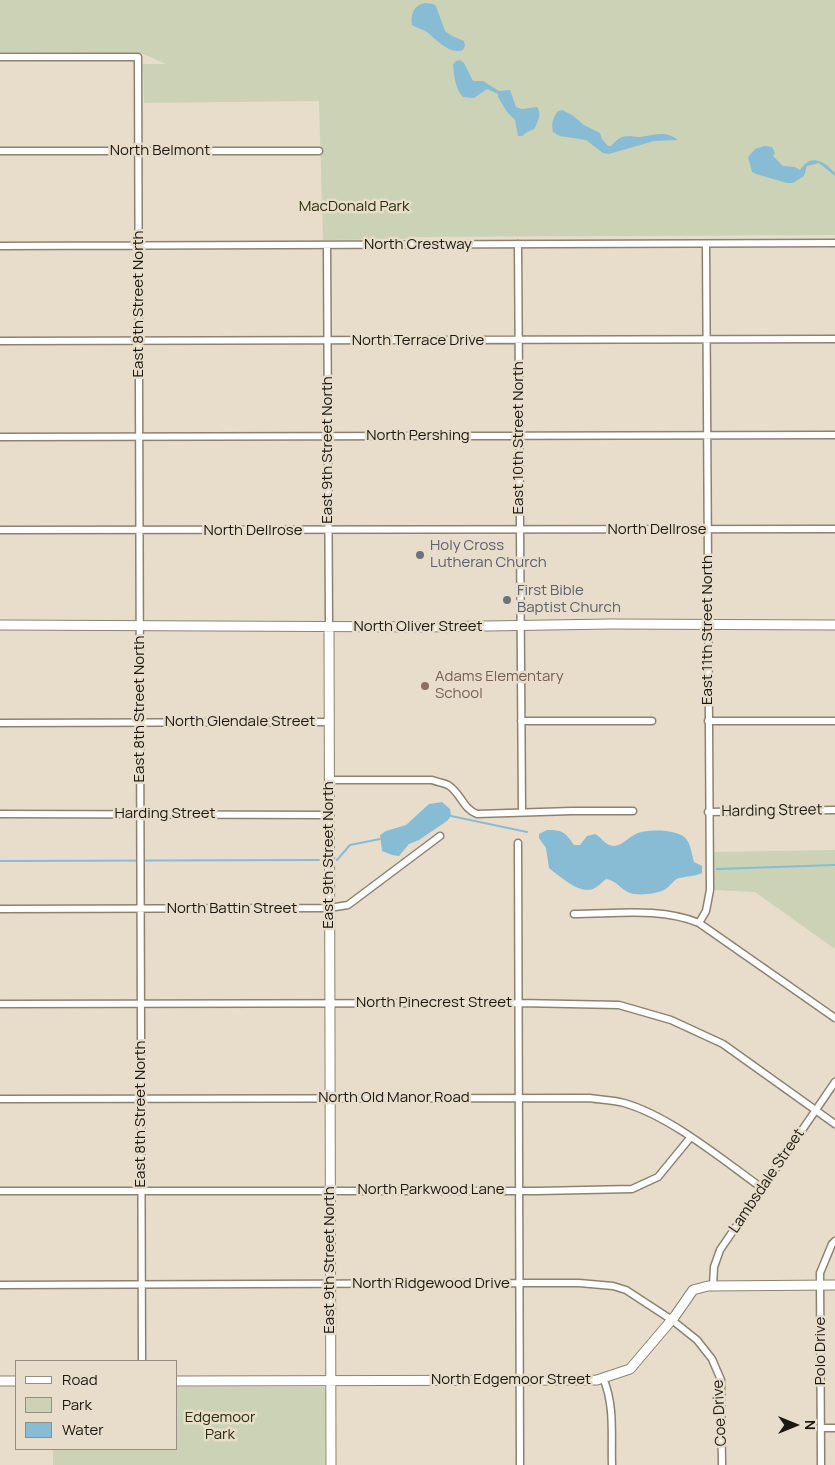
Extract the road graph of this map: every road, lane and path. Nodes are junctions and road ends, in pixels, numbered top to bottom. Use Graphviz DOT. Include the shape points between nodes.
graph roads {
  1 [pos="0,57"];
  2 [pos="0,151"];
  3 [pos="139,151"];
  4 [pos="319,151"];
  5 [pos="835,243"];
  6 [pos="518,244"];
  7 [pos="706,244"];
  8 [pos="0,246"];
  9 [pos="139,246"];
  10 [pos="327,246"];
  11 [pos="835,339"];
  12 [pos="519,340"];
  13 [pos="706,340"];
  14 [pos="327,341"];
  15 [pos="0,342"];
  16 [pos="139,342"];
  17 [pos="835,434"];
  18 [pos="706,435"];
  19 [pos="139,436"];
  20 [pos="328,436"];
  21 [pos="519,436"];
  22 [pos="0,437"];
  23 [pos="520,529"];
  24 [pos="835,529"];
  25 [pos="0,530"];
  26 [pos="140,530"];
  27 [pos="707,530"];
  28 [pos="328,531"];
  29 [pos="708,624"];
  30 [pos="0,625"];
  31 [pos="835,625"];
  32 [pos="140,626"];
  33 [pos="521,626"];
  34 [pos="329,627"];
  35 [pos="835,720"];
  36 [pos="521,721"];
  37 [pos="652,721"];
  38 [pos="708,721"];
  39 [pos="329,722"];
  40 [pos="0,723"];
  41 [pos="140,723"];
  42 [pos="330,780"];
  43 [pos="835,810"];
  44 [pos="633,811"];
  45 [pos="522,812"];
  46 [pos="708,812"];
  47 [pos="0,814"];
  48 [pos="141,814"];
  49 [pos="330,815"];
  50 [pos="440,836"];
  51 [pos="518,843"];
  52 [pos="330,908"];
  53 [pos="0,909"];
  54 [pos="141,909"];
  55 [pos="574,914"];
  56 [pos="699,923"];
  57 [pos="518,1003"];
  58 [pos="0,1004"];
  59 [pos="141,1004"];
  60 [pos="330,1004"];
  61 [pos="835,1018"];
  62 [pos="835,1082"];
  63 [pos="330,1097"];
  64 [pos="141,1098"];
  65 [pos="519,1098"];
  66 [pos="0,1099"];
  67 [pos="816,1110"];
  68 [pos="835,1124"];
  69 [pos="690,1138"];
  70 [pos="762,1188"];
  71 [pos="330,1190"];
  72 [pos="142,1191"];
  73 [pos="520,1191"];
  74 [pos="0,1192"];
  75 [pos="835,1241"];
  76 [pos="520,1283"];
  77 [pos="142,1284"];
  78 [pos="330,1284"];
  79 [pos="0,1285"];
  80 [pos="820,1285"];
  81 [pos="835,1285"];
  82 [pos="712,1286"];
  83 [pos="672,1320"];
  84 [pos="142,1360"];
  85 [pos="603,1378"];
  86 [pos="520,1380"];
  87 [pos="0,1381"];
  88 [pos="15,1381"];
  89 [pos="178,1381"];
  90 [pos="331,1381"];
  91 [pos="821,1428"];
  92 [pos="835,1428"];
  93 [pos="331,1465"];
  94 [pos="520,1465"];
  95 [pos="612,1465"];
  96 [pos="722,1465"];
  97 [pos="821,1465"];
  1 -- 3 [label="street, East 8th Street North" via="138,58"];
  2 -- 3 [label="street, North Belmont"];
  3 -- 4 [label="street, North Belmont"];
  3 -- 9 [label="street, East 8th Street North"];
  5 -- 7 [label="street, North Crestway"];
  6 -- 7 [label="street, North Crestway"];
  6 -- 10 [label="street, North Crestway"];
  6 -- 12 [label="street, East 10th Street North"];
  7 -- 13 [label="street, East 11th Street North"];
  8 -- 9 [label="street, North Crestway"];
  9 -- 10 [label="street, North Crestway"];
  9 -- 16 [label="street, East 8th Street North"];
  10 -- 14 [label="street, East 9th Street North"];
  11 -- 13 [label="street, North Terrace Drive"];
  12 -- 13 [label="street, North Terrace Drive"];
  12 -- 14 [label="street, North Terrace Drive"];
  12 -- 21 [label="street, East 10th Street North"];
  13 -- 18 [label="street, East 11th Street North"];
  14 -- 16 [label="street, North Terrace Drive"];
  14 -- 20 [label="street, East 9th Street North"];
  15 -- 16 [label="street, North Terrace Drive"];
  16 -- 19 [label="street, East 8th Street North"];
  17 -- 18 [label="street, North Pershing"];
  18 -- 21 [label="street, North Pershing"];
  18 -- 27 [label="street, East 11th Street North"];
  19 -- 20 [label="street, North Pershing"];
  19 -- 22 [label="street, North Pershing"];
  19 -- 26 [label="street, East 8th Street North"];
  20 -- 21 [label="street, North Pershing"];
  20 -- 28 [label="street, East 9th Street North"];
  21 -- 23 [label="street, East 10th Street North"];
  23 -- 27 [label="street, North Dellrose"];
  23 -- 28 [label="street, North Dellrose"];
  23 -- 33 [label="street, East 10th Street North"];
  24 -- 27 [label="street, North Dellrose"];
  25 -- 26 [label="street, North Dellrose"];
  26 -- 28 [label="street, North Dellrose"];
  26 -- 32 [label="street, East 8th Street North"];
  27 -- 29 [label="street, East 11th Street North"];
  28 -- 34 [label="street, East 9th Street North"];
  29 -- 31 [label="street, North Oliver Street"];
  29 -- 33 [label="street, North Oliver Street"];
  29 -- 38 [label="street, East 11th Street North"];
  30 -- 32 [label="street, North Oliver Street"];
  32 -- 34 [label="street, North Oliver Street"];
  32 -- 41 [label="street, East 8th Street North"];
  33 -- 34 [label="street, North Oliver Street"];
  33 -- 36 [label="street, East 10th Street North"];
  34 -- 39 [label="street, East 9th Street North"];
  35 -- 38 [label="street"];
  36 -- 37 [label="street"];
  36 -- 45 [label="street, East 10th Street North"];
  38 -- 46 [label="street, East 11th Street North"];
  39 -- 41 [label="street, North Glendale Street"];
  39 -- 42 [label="street, East 9th Street North"];
  40 -- 41 [label="street, North Glendale Street"];
  41 -- 48 [label="street, East 8th Street North"];
  42 -- 45 [label="street" via="432,780 448,785 471,812"];
  42 -- 49 [label="street, East 9th Street North"];
  43 -- 46 [label="street, Harding Street"];
  44 -- 45 [label="street"];
  46 -- 56 [label="street, East 11th Street North" via="709,902"];
  47 -- 48 [label="street, Harding Street"];
  48 -- 49 [label="street, Harding Street"];
  48 -- 54 [label="street, East 8th Street North"];
  49 -- 52 [label="street, East 9th Street North"];
  50 -- 52 [label="street, North Battin Street" via="348,905"];
  51 -- 57 [label="street"];
  52 -- 54 [label="street, North Battin Street"];
  52 -- 60 [label="street, East 9th Street North"];
  53 -- 54 [label="street, North Battin Street"];
  54 -- 59 [label="street, East 8th Street North"];
  55 -- 56 [label="street" via="668,914"];
  56 -- 61 [label="street"];
  57 -- 60 [label="street, North Pinecrest Street"];
  57 -- 65 [label="street"];
  57 -- 67 [label="street, North Pinecrest Street" via="619,1005 671,1020 723,1044"];
  58 -- 59 [label="street, North Pinecrest Street"];
  59 -- 60 [label="street, North Pinecrest Street"];
  59 -- 64 [label="street, East 8th Street North"];
  60 -- 63 [label="street, East 9th Street North"];
  62 -- 67 [label="street, Lambsdale Street"];
  63 -- 64 [label="street, North Old Manor Road"];
  63 -- 65 [label="street, North Old Manor Road"];
  63 -- 71 [label="street, East 9th Street North"];
  64 -- 66 [label="street, North Old Manor Road"];
  64 -- 72 [label="street, East 8th Street North"];
  65 -- 69 [label="street, North Old Manor Road" via="590,1098 624,1104 657,1117"];
  65 -- 73 [label="street"];
  67 -- 68 [label="street, North Pinecrest Street"];
  67 -- 70 [label="street, Lambsdale Street"];
  69 -- 70 [label="street, North Old Manor Road"];
  69 -- 73 [label="street, North Parkwood Lane" via="658,1177 632,1189"];
  70 -- 82 [label="street, Lambsdale Street" via="720,1250"];
  71 -- 72 [label="street, North Parkwood Lane"];
  71 -- 73 [label="street, North Parkwood Lane"];
  71 -- 78 [label="street, East 9th Street North"];
  72 -- 74 [label="street, North Parkwood Lane"];
  72 -- 77 [label="street, East 8th Street North"];
  73 -- 76 [label="street"];
  75 -- 80 [label="street, Polo Drive" via="820,1273"];
  76 -- 78 [label="street, North Ridgewood Drive"];
  76 -- 83 [label="street, North Ridgewood Drive" via="613,1286 626,1290"];
  76 -- 86 [label="street"];
  77 -- 78 [label="street, North Ridgewood Drive"];
  77 -- 79 [label="street, North Ridgewood Drive"];
  77 -- 84 [label="street, East 8th Street North"];
  78 -- 90 [label="street, East 9th Street North"];
  80 -- 81 [label="street, North Edgemoor Street"];
  80 -- 82 [label="street, North Edgemoor Street"];
  80 -- 91 [label="street, Polo Drive"];
  82 -- 83 [label="street, North Edgemoor Street" via="694,1290"];
  83 -- 85 [label="street, North Edgemoor Street" via="630,1369"];
  83 -- 96 [label="street, Coe Drive" via="697,1340 712,1359 721,1380"];
  85 -- 86 [label="street, North Edgemoor Street"];
  85 -- 95 [label="street" via="611,1402"];
  86 -- 90 [label="street, North Edgemoor Street"];
  86 -- 94 [label="street"];
  87 -- 88 [label="street"];
  89 -- 90 [label="street, North Edgemoor Street"];
  90 -- 93 [label="street, East 9th Street North"];
  91 -- 92 [label="street"];
  91 -- 97 [label="street, Polo Drive"];
}
